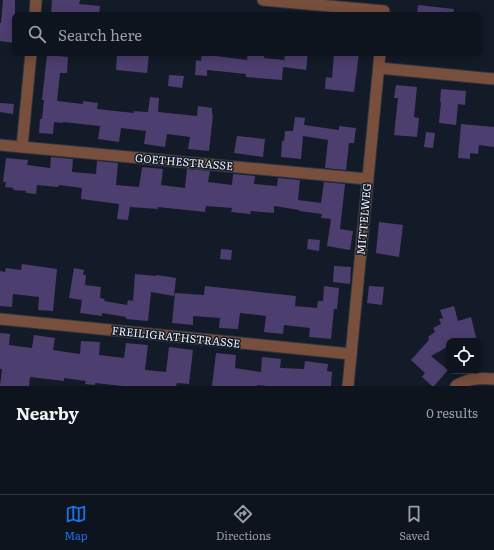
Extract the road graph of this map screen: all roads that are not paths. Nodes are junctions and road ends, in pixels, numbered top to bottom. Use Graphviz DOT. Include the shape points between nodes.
graph roads {
  1 [pos="36,0"];
  2 [pos="263,0"];
  3 [pos="384,0"];
  4 [pos="35,12"];
  5 [pos="374,12"];
  6 [pos="383,12"];
  7 [pos="31,56"];
  8 [pos="380,56"];
  9 [pos="379,68"];
  10 [pos="494,79"];
  11 [pos="0,145"];
  12 [pos="22,147"];
  13 [pos="367,179"];
  14 [pos="0,319"];
  15 [pos="351,354"];
  16 [pos="494,379"];
  17 [pos="348,386"];
  18 [pos="456,386"];
  1 -- 4 [label="street"];
  2 -- 5 [label="street"];
  3 -- 6 [label="street"];
  7 -- 12 [label="street"];
  8 -- 9 [label="street, MITTELWEG"];
  9 -- 10 [label="street"];
  9 -- 13 [label="street, MITTELWEG"];
  11 -- 12 [label="street, GOETHESTRASSE"];
  12 -- 13 [label="street, GOETHESTRASSE"];
  13 -- 15 [label="street, MITTELWEG"];
  14 -- 15 [label="street, FREILIGRATHSTRASSE"];
  15 -- 17 [label="street, MITTELWEG"];
  16 -- 18 [label="street" via="468,380"];
}
